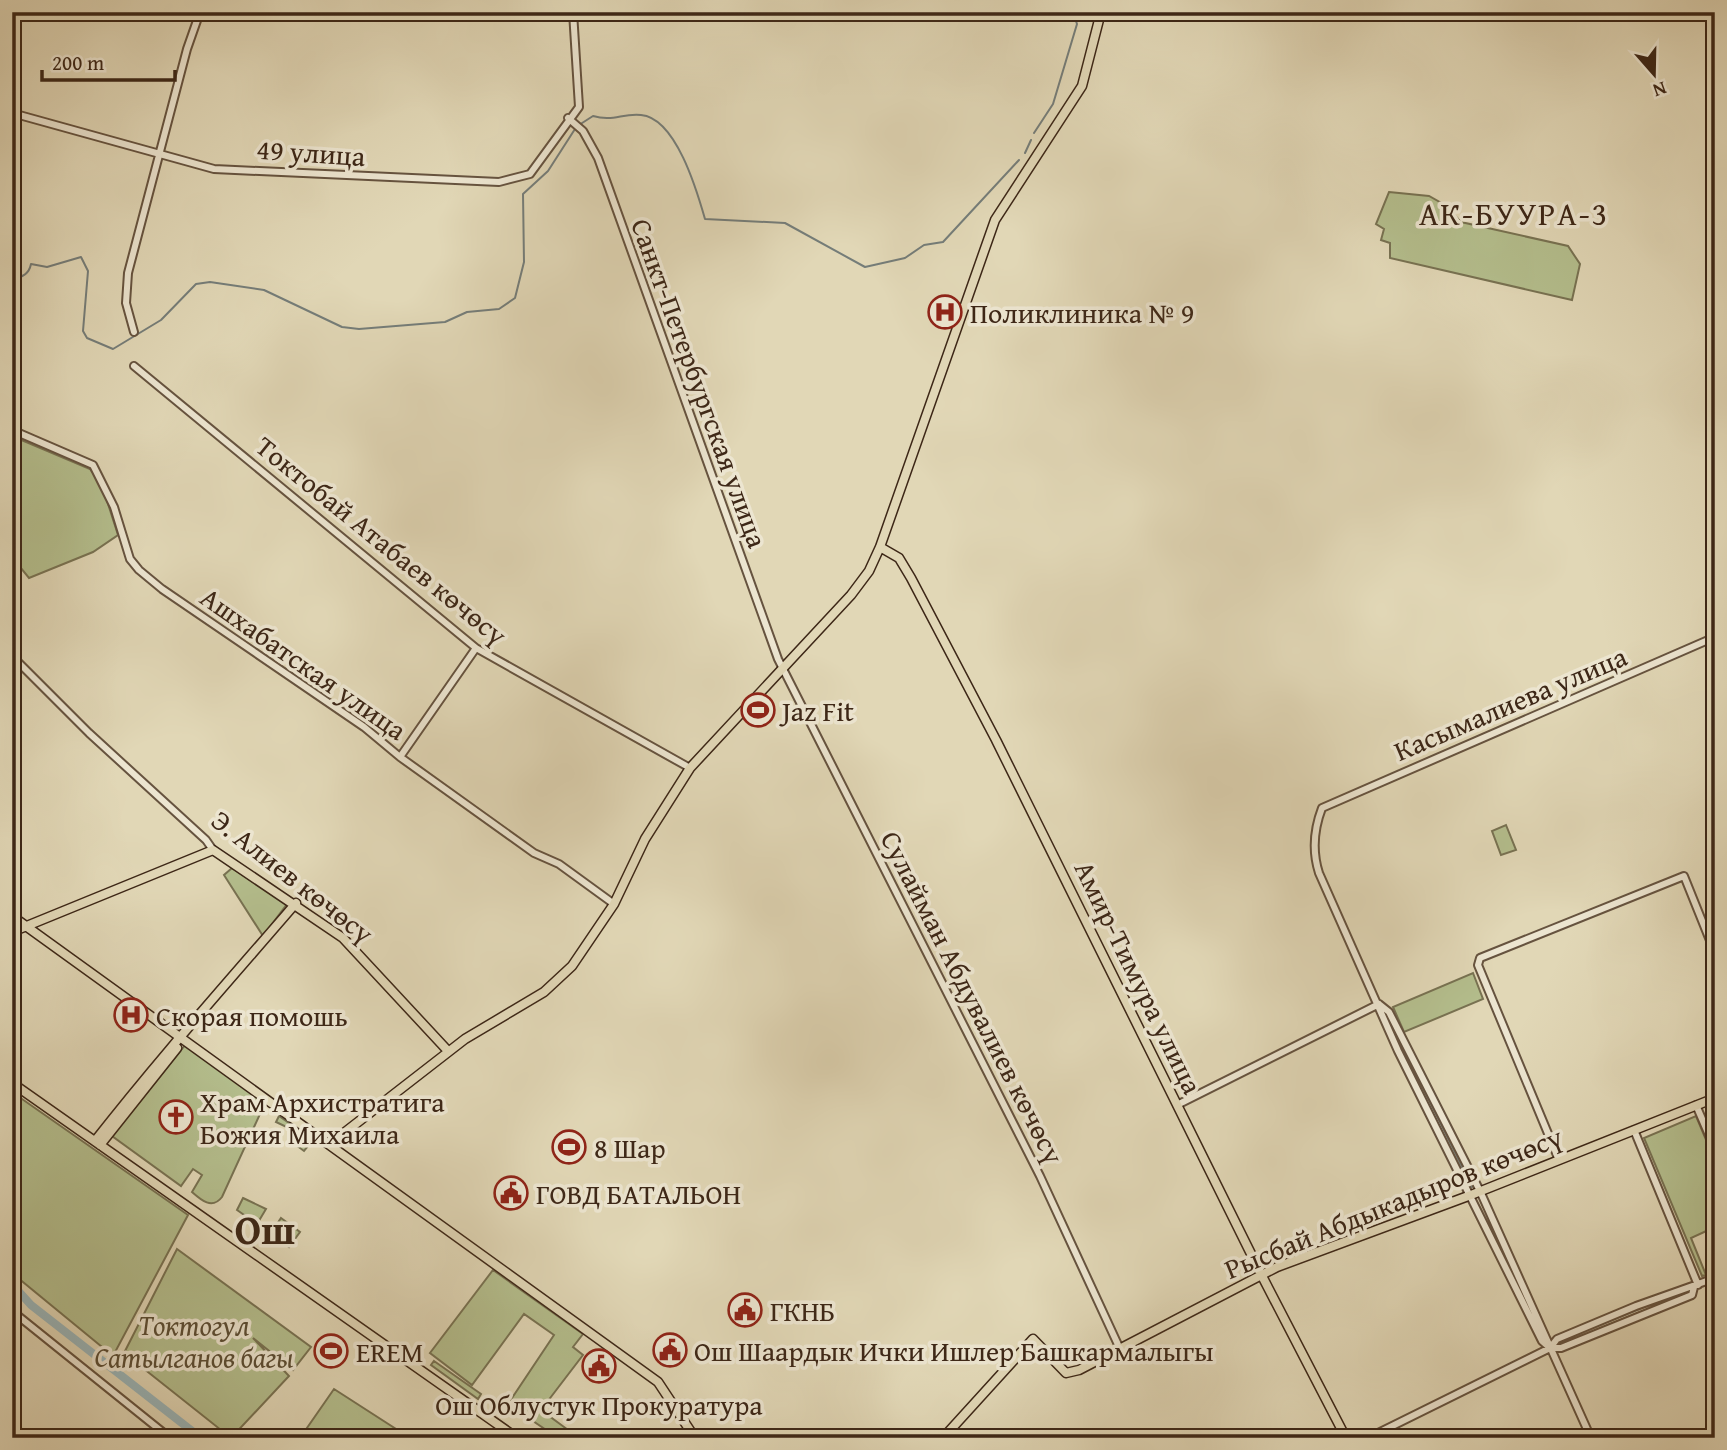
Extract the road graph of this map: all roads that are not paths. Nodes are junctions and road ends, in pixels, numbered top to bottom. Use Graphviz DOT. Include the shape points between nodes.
graph roads {
  1 [pos="200,12"];
  2 [pos="573,12"];
  3 [pos="1101,12"];
  4 [pos="12,113"];
  5 [pos="568,118"];
  6 [pos="160,155"];
  7 [pos="134,332"];
  8 [pos="134,366"];
  9 [pos="12,430"];
  10 [pos="880,547"];
  11 [pos="1715,637"];
  12 [pos="475,649"];
  13 [pos="12,656"];
  14 [pos="784,667"];
  15 [pos="400,757"];
  16 [pos="690,768"];
  17 [pos="213,850"];
  18 [pos="296,903"];
  19 [pos="614,904"];
  20 [pos="12,916"];
  21 [pos="28,926"];
  22 [pos="12,932"];
  23 [pos="1715,953"];
  24 [pos="1380,1004"];
  25 [pos="182,1036"];
  26 [pos="448,1051"];
  27 [pos="12,1083"];
  28 [pos="1715,1098"];
  29 [pos="1177,1105"];
  30 [pos="1696,1105"];
  31 [pos="1634,1130"];
  32 [pos="97,1143"];
  33 [pos="331,1143"];
  34 [pos="1715,1149"];
  35 [pos="1559,1160"];
  36 [pos="1475,1193"];
  37 [pos="1261,1274"];
  38 [pos="1715,1278"];
  39 [pos="1696,1286"];
  40 [pos="12,1311"];
  41 [pos="1550,1348"];
  42 [pos="1120,1349"];
  43 [pos="12,1425"];
  44 [pos="23,1438"];
  45 [pos="170,1438"];
  46 [pos="517,1438"];
  47 [pos="695,1438"];
  48 [pos="943,1438"];
  49 [pos="1346,1438"];
  50 [pos="1368,1438"];
  51 [pos="1591,1438"];
  1 -- 6 [label="street"];
  2 -- 5 [label="street, 49 улица" via="579,107"];
  3 -- 10 [label="main road" via="1082,86 995,220"];
  4 -- 6 [label="street, 49 улица"];
  5 -- 6 [label="street, 49 улица" via="530,174 499,182 214,169"];
  5 -- 14 [label="street, Санкт-Петербургская улица" via="583,131 598,158 746,575"];
  6 -- 7 [label="street" via="128,273 126,303"];
  8 -- 12 [label="street, Токтобай Атабаев көчөсү"];
  9 -- 15 [label="street, Ашхабатская улица" via="93,465 114,507 130,559 139,570"];
  10 -- 14 [label="main road" via="861,582"];
  10 -- 29 [label="main road, Амир-Тимура улица" via="899,558 911,578"];
  11 -- 24 [label="street, Касымалиева улица" via="1322,808 1314,857"];
  12 -- 15 [label="street"];
  12 -- 16 [label="street, Токтобай Атабаев көчөсү"];
  13 -- 17 [label="street, Э. Алиев көчөсү"];
  14 -- 16 [label="main road"];
  14 -- 42 [label="street, Сулайман Абдувалиев көчөсү" via="1040,1176"];
  15 -- 19 [label="street, Ашхабатская улица"];
  16 -- 19 [label="main road" via="645,839"];
  17 -- 18 [label="main road, Э. Алиев көчөсү"];
  17 -- 21 [label="main road"];
  18 -- 25 [label="main road"];
  18 -- 26 [label="main road, Э. Алиев көчөсү" via="344,938"];
  19 -- 26 [label="main road" via="558,981"];
  20 -- 21 [label="main road"];
  21 -- 22 [label="main road"];
  21 -- 25 [label="main road"];
  23 -- 35 [label="street" via="1684,876 1480,958 1478,965"];
  24 -- 29 [label="street"];
  24 -- 36 [label="street" via="1398,1051"];
  25 -- 32 [label="main road"];
  25 -- 33 [label="main road"];
  26 -- 33 [label="main road"];
  27 -- 32 [label="main road"];
  28 -- 30 [label="main road, Рысбай Абдыкадыров көчөсү"];
  29 -- 37 [label="main road, Амир-Тимура улица"];
  30 -- 31 [label="main road, Рысбай Абдыкадыров көчөсү"];
  30 -- 34 [label="street"];
  31 -- 35 [label="main road, Рысбай Абдыкадыров көчөсү"];
  31 -- 39 [label="street"];
  32 -- 46 [label="main road"];
  33 -- 47 [label="main road" via="658,1381"];
  35 -- 36 [label="main road, Рысбай Абдыкадыров көчөсү"];
  36 -- 37 [label="main road, Рысбай Абдыкадыров көчөсү"];
  36 -- 41 [label="street" via="1542,1341"];
  37 -- 42 [label="main road, Рысбай Абдыкадыров көчөсү"];
  37 -- 49 [label="main road, Амир-Тимура улица"];
  38 -- 39 [label="street"];
  39 -- 41 [label="street" via="1692,1295 1561,1348"];
  40 -- 45 [label="street"];
  41 -- 50 [label="street"];
  41 -- 51 [label="street"];
  42 -- 48 [label="main road, Рысбай Абдыкадыров көчөсү" via="1066,1373 1033,1339"];
  43 -- 44 [label="main road"];
}
